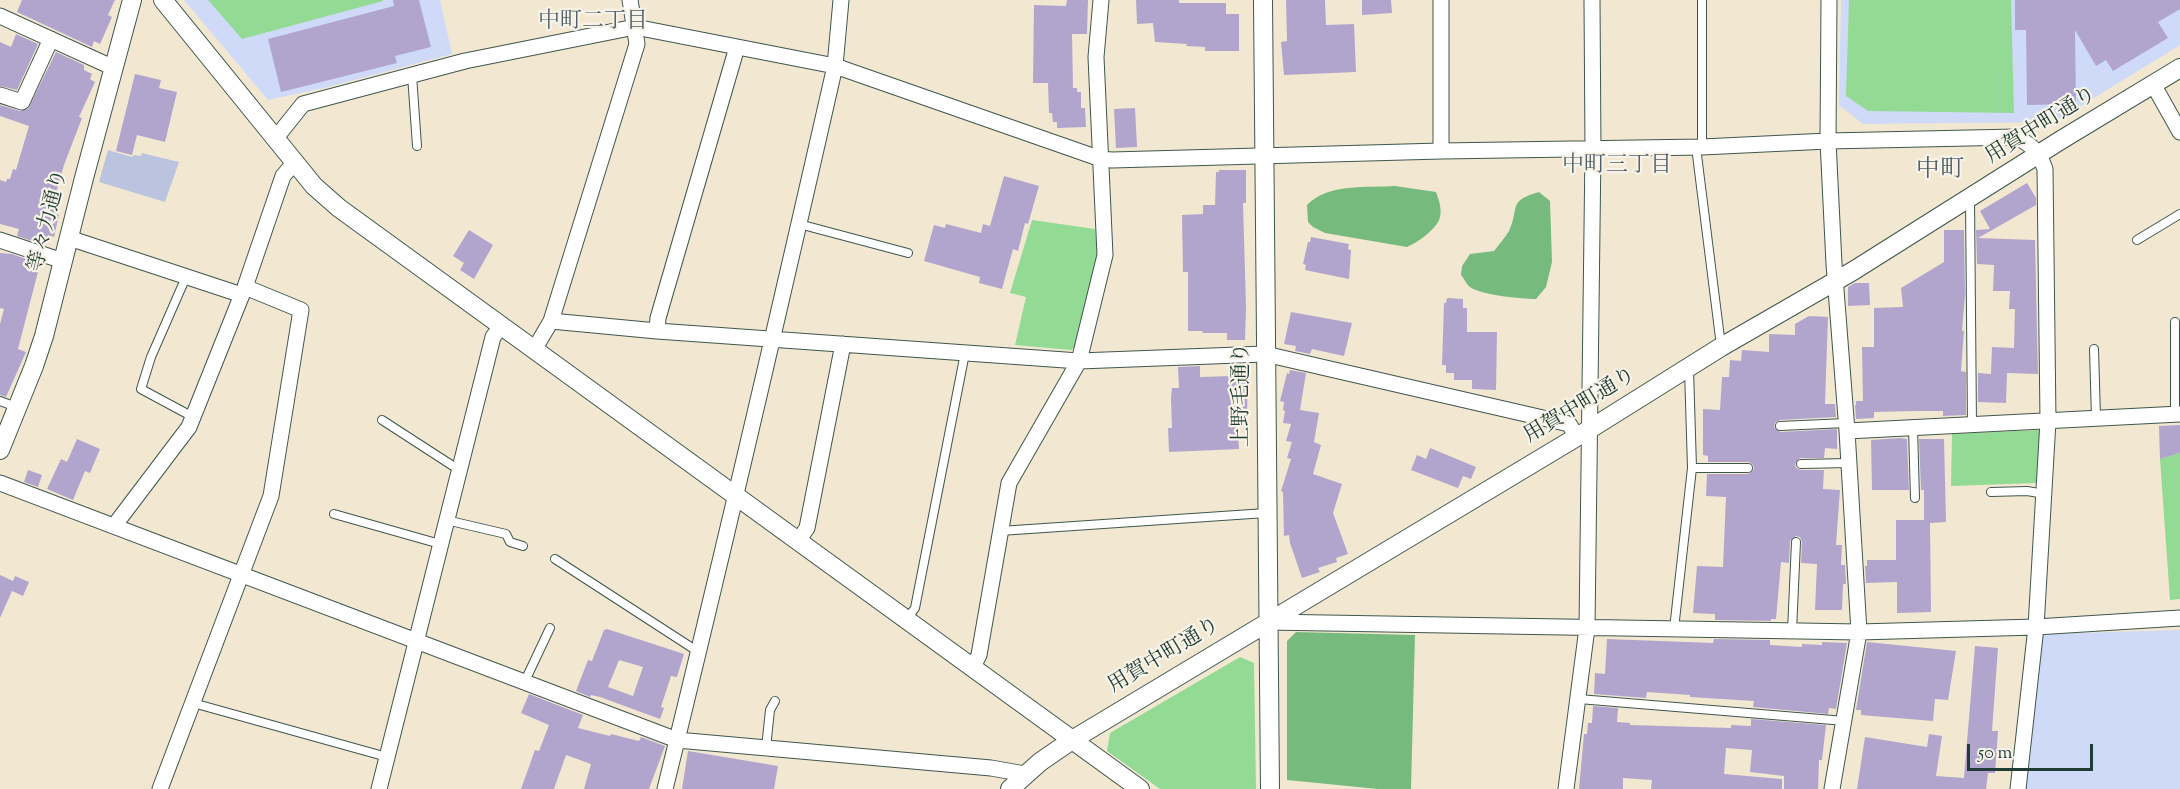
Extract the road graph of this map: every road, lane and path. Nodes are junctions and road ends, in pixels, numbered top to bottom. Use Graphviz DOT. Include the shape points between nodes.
graph roads {
  1 [pos="132,0"];
  2 [pos="163,0"];
  3 [pos="630,0"];
  4 [pos="841,0"];
  5 [pos="1101,0"];
  6 [pos="1263,0"];
  7 [pos="1441,0"];
  8 [pos="1592,0"];
  9 [pos="1702,0"];
  10 [pos="1829,0"];
  11 [pos="0,16"];
  12 [pos="635,27"];
  13 [pos="51,39"];
  14 [pos="737,47"];
  15 [pos="835,66"];
  16 [pos="114,68"];
  17 [pos="2180,69"];
  18 [pos="412,75"];
  19 [pos="2153,84"];
  20 [pos="0,95"];
  21 [pos="2180,132"];
  22 [pos="275,139"];
  23 [pos="1828,141"];
  24 [pos="417,146"];
  25 [pos="1699,147"];
  26 [pos="1593,149"];
  27 [pos="1441,151"];
  28 [pos="2040,155"];
  29 [pos="1264,156"];
  30 [pos="1101,159"];
  31 [pos="295,162"];
  32 [pos="1970,199"];
  33 [pos="2180,214"];
  34 [pos="799,224"];
  35 [pos="69,238"];
  36 [pos="0,240"];
  37 [pos="2137,240"];
  38 [pos="908,254"];
  39 [pos="63,261"];
  40 [pos="186,277"];
  41 [pos="1836,281"];
  42 [pos="243,291"];
  43 [pos="551,321"];
  44 [pos="2175,322"];
  45 [pos="501,326"];
  46 [pos="657,331"];
  47 [pos="773,339"];
  48 [pos="843,344"];
  49 [pos="1721,347"];
  50 [pos="2094,349"];
  51 [pos="534,350"];
  52 [pos="965,353"];
  53 [pos="1265,354"];
  54 [pos="1079,361"];
  55 [pos="1689,367"];
  56 [pos="0,401"];
  57 [pos="17,408"];
  58 [pos="2177,414"];
  59 [pos="193,417"];
  60 [pos="2096,418"];
  61 [pos="382,420"];
  62 [pos="2048,421"];
  63 [pos="1972,425"];
  64 [pos="1780,426"];
  65 [pos="1847,427"];
  66 [pos="1913,428"];
  67 [pos="1583,433"];
  68 [pos="0,450"];
  69 [pos="1849,463"];
  70 [pos="1801,464"];
  71 [pos="459,468"];
  72 [pos="1692,468"];
  73 [pos="1748,468"];
  74 [pos="0,483"];
  75 [pos="1991,492"];
  76 [pos="2044,494"];
  77 [pos="737,496"];
  78 [pos="1915,498"];
  79 [pos="1266,513"];
  80 [pos="334,514"];
  81 [pos="446,520"];
  82 [pos="114,526"];
  83 [pos="1000,531"];
  84 [pos="798,541"];
  85 [pos="1796,542"];
  86 [pos="440,544"];
  87 [pos="523,546"];
  88 [pos="555,559"];
  89 [pos="241,574"];
  90 [pos="2180,618"];
  91 [pos="908,619"];
  92 [pos="1267,622"];
  93 [pos="2036,627"];
  94 [pos="550,628"];
  95 [pos="1587,628"];
  96 [pos="1674,629"];
  97 [pos="1792,631"];
  98 [pos="1859,632"];
  99 [pos="415,640"];
  100 [pos="697,651"];
  101 [pos="973,667"];
  102 [pos="524,683"];
  103 [pos="1579,699"];
  104 [pos="775,701"];
  105 [pos="193,703"];
  106 [pos="1845,722"];
  107 [pos="677,740"];
  108 [pos="1072,740"];
  109 [pos="766,748"];
  110 [pos="387,757"];
  111 [pos="1025,774"];
  112 [pos="160,789"];
  113 [pos="379,789"];
  114 [pos="665,789"];
  115 [pos="1010,789"];
  116 [pos="1140,789"];
  117 [pos="1270,789"];
  118 [pos="1566,789"];
  119 [pos="1832,789"];
  120 [pos="2018,789"];
  1 -- 16 [label="street, 等々力通り"];
  2 -- 22 [label="street"];
  3 -- 12 [label="street"];
  4 -- 15 [label="street"];
  5 -- 30 [label="street" via="1096,57"];
  6 -- 29 [label="street, 上野毛通り"];
  7 -- 27 [label="street"];
  8 -- 26 [label="street"];
  9 -- 25 [label="lane"];
  10 -- 23 [label="street"];
  11 -- 13 [label="street"];
  12 -- 14 [label="street"];
  12 -- 18 [label="street"];
  12 -- 43 [label="street" via="637,45"];
  13 -- 16 [label="street"];
  13 -- 20 [label="street" via="22,102"];
  14 -- 15 [label="street"];
  14 -- 46 [label="street"];
  15 -- 30 [label="street"];
  15 -- 34 [label="street"];
  16 -- 35 [label="street, 等々力通り"];
  17 -- 19 [label="street, 用賀中町通り"];
  18 -- 22 [label="street" via="303,104"];
  18 -- 24 [label="lane"];
  19 -- 21 [label="street"];
  19 -- 28 [label="street, 用賀中町通り"];
  22 -- 31 [label="street"];
  23 -- 25 [label="street"];
  23 -- 28 [label="street" via="2016,137 2031,144"];
  23 -- 41 [label="street"];
  25 -- 26 [label="street"];
  25 -- 49 [label="lane"];
  26 -- 27 [label="street"];
  26 -- 67 [label="street"];
  27 -- 29 [label="street"];
  28 -- 32 [label="street, 用賀中町通り"];
  28 -- 62 [label="street" via="2046,184"];
  29 -- 30 [label="street"];
  29 -- 53 [label="street, 上野毛通り"];
  30 -- 54 [label="street" via="1105,255"];
  31 -- 42 [label="street" via="283,176"];
  31 -- 45 [label="street" via="339,208"];
  32 -- 41 [label="street, 用賀中町通り"];
  32 -- 63 [label="lane"];
  33 -- 37 [label="lane"];
  34 -- 38 [label="lane"];
  34 -- 47 [label="street"];
  35 -- 39 [label="street, 等々力通り"];
  35 -- 40 [label="street"];
  36 -- 39 [label="street"];
  39 -- 57 [label="street, 等々力通り" via="40,351"];
  40 -- 42 [label="street"];
  40 -- 59 [label="lane" via="141,389"];
  41 -- 49 [label="street, 用賀中町通り"];
  41 -- 65 [label="street"];
  42 -- 59 [label="street"];
  42 -- 89 [label="street" via="301,310 271,496"];
  43 -- 46 [label="street"];
  43 -- 51 [label="street"];
  44 -- 58 [label="lane"];
  45 -- 51 [label="street"];
  45 -- 71 [label="street" via="493,337"];
  46 -- 47 [label="street"];
  47 -- 48 [label="street"];
  47 -- 77 [label="street"];
  48 -- 52 [label="street"];
  48 -- 84 [label="street" via="807,528"];
  49 -- 55 [label="street, 用賀中町通り"];
  50 -- 60 [label="lane"];
  51 -- 77 [label="street"];
  52 -- 54 [label="street"];
  52 -- 91 [label="lane" via="915,608"];
  53 -- 54 [label="street"];
  53 -- 67 [label="street" via="1569,424"];
  53 -- 79 [label="street, 上野毛通り"];
  54 -- 83 [label="street" via="1009,483"];
  55 -- 67 [label="street, 用賀中町通り"];
  55 -- 72 [label="lane"];
  56 -- 57 [label="lane"];
  57 -- 68 [label="street, 等々力通り"];
  58 -- 60 [label="street"];
  59 -- 82 [label="street"];
  60 -- 62 [label="street"];
  61 -- 71 [label="lane"];
  62 -- 63 [label="street"];
  62 -- 76 [label="street"];
  63 -- 66 [label="street"];
  64 -- 65 [label="lane"];
  65 -- 66 [label="street"];
  65 -- 69 [label="street"];
  66 -- 78 [label="lane"];
  67 -- 92 [label="street, 用賀中町通り"];
  67 -- 95 [label="street"];
  69 -- 70 [label="lane"];
  69 -- 98 [label="street"];
  71 -- 81 [label="street"];
  72 -- 73 [label="lane"];
  72 -- 96 [label="lane"];
  74 -- 82 [label="street"];
  75 -- 76 [label="lane"];
  76 -- 93 [label="street"];
  77 -- 84 [label="street"];
  77 -- 100 [label="street"];
  79 -- 83 [label="lane"];
  79 -- 92 [label="street, 上野毛通り"];
  80 -- 86 [label="lane"];
  81 -- 86 [label="street"];
  81 -- 87 [label="lane" via="506,534 510,542"];
  82 -- 89 [label="street"];
  83 -- 101 [label="street" via="979,655"];
  84 -- 91 [label="street"];
  85 -- 97 [label="lane"];
  86 -- 99 [label="street"];
  88 -- 100 [label="lane"];
  89 -- 99 [label="street"];
  89 -- 105 [label="street"];
  90 -- 93 [label="street"];
  91 -- 101 [label="street"];
  92 -- 95 [label="street"];
  92 -- 108 [label="street, 用賀中町通り"];
  92 -- 117 [label="street, 上野毛通り"];
  93 -- 98 [label="street"];
  93 -- 120 [label="street"];
  94 -- 102 [label="lane"];
  95 -- 96 [label="street"];
  95 -- 103 [label="street"];
  96 -- 97 [label="street"];
  97 -- 98 [label="street"];
  98 -- 106 [label="street"];
  99 -- 102 [label="street"];
  99 -- 110 [label="street"];
  100 -- 107 [label="street"];
  101 -- 108 [label="street"];
  102 -- 107 [label="street"];
  103 -- 106 [label="lane"];
  103 -- 118 [label="street"];
  104 -- 109 [label="lane" via="770,710"];
  105 -- 110 [label="lane"];
  105 -- 112 [label="street"];
  106 -- 119 [label="street"];
  107 -- 109 [label="street"];
  107 -- 114 [label="street"];
  108 -- 111 [label="street, 用賀中町通り"];
  108 -- 116 [label="street"];
  109 -- 111 [label="street"];
  110 -- 113 [label="street"];
  111 -- 115 [label="street, 用賀中町通り"];
}
